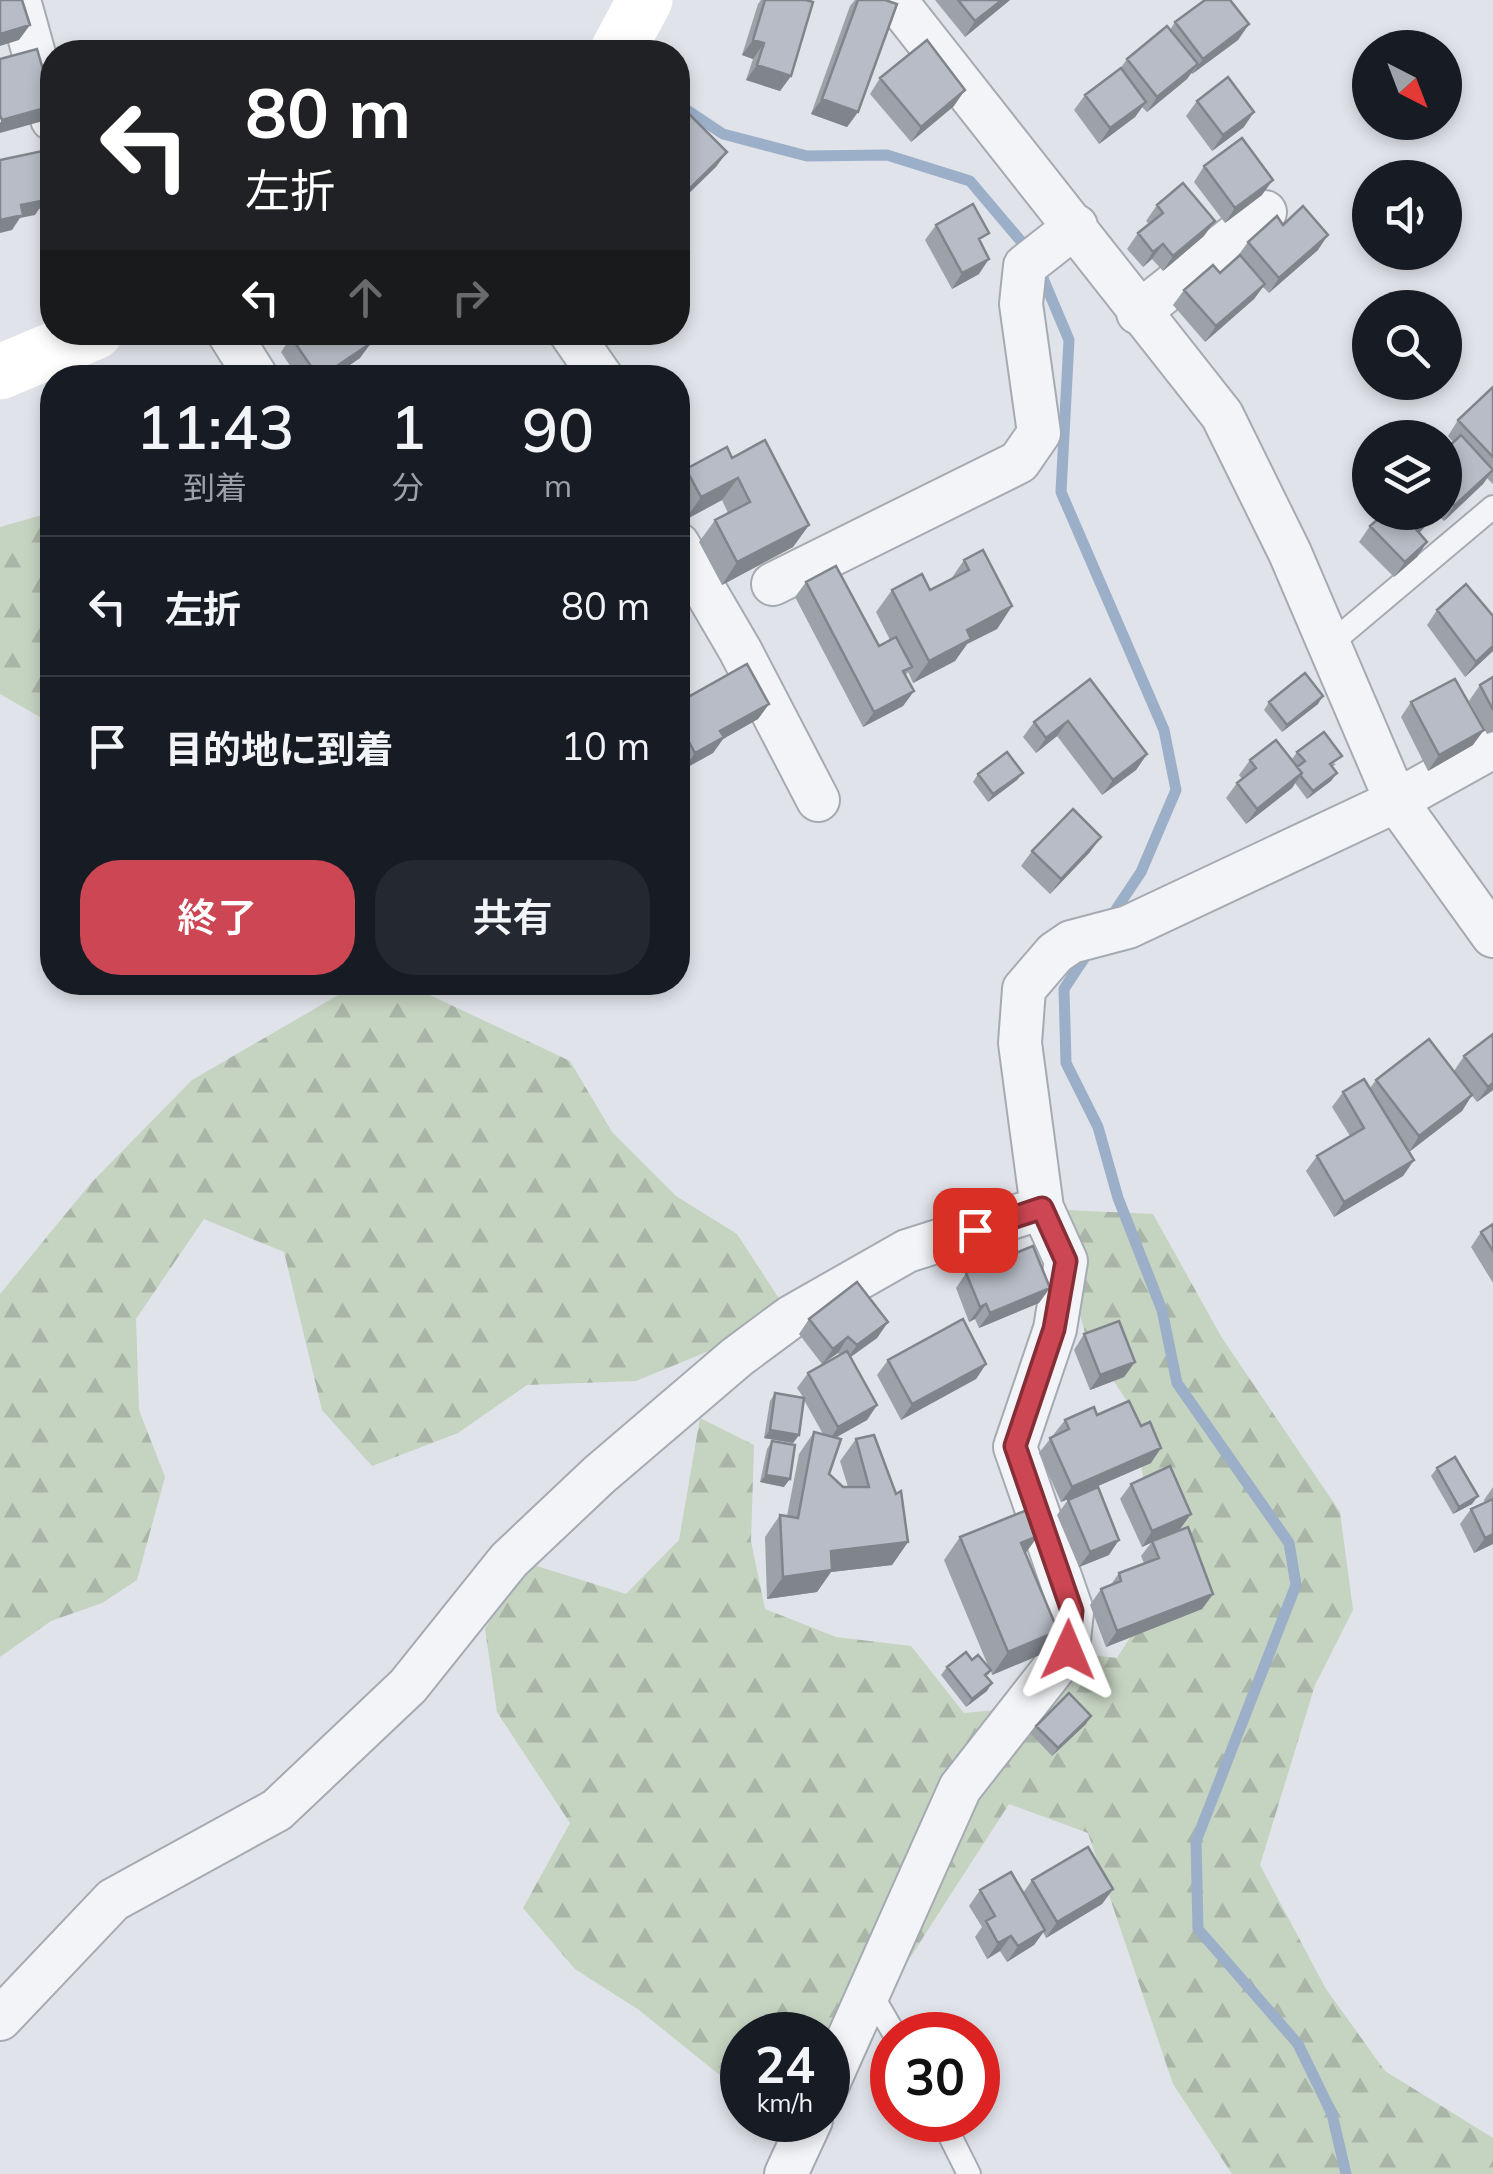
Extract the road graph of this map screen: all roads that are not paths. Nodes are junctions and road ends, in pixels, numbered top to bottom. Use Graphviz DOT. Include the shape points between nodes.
graph roads {
  1 [pos="19,0"];
  2 [pos="645,0"];
  3 [pos="895,0"];
  4 [pos="624,40"];
  5 [pos="40,76"];
  6 [pos="1265,212"];
  7 [pos="1069,232"];
  8 [pos="1138,313"];
  9 [pos="64,345"];
  10 [pos="0,372"];
  11 [pos="1493,508"];
  12 [pos="690,565"];
  13 [pos="774,584"];
  14 [pos="1329,645"];
  15 [pos="1493,747"];
  16 [pos="818,800"];
  17 [pos="1396,801"];
  18 [pos="1493,936"];
  19 [pos="1042,1208"];
  20 [pos="870,1992"];
  21 [pos="881,2012"];
  22 [pos="0,2020"];
  23 [pos="850,2036"];
  24 [pos="801,2142"];
  25 [pos="953,2142"];
  26 [pos="786,2174"];
  27 [pos="969,2174"];
  1 -- 5 [label="street"];
  2 -- 4 [label="street"];
  3 -- 7 [label="street"];
  6 -- 8 [label="street"];
  7 -- 8 [label="street"];
  7 -- 13 [label="street" via="1024,266 1021,304 1039,432 1019,462"];
  8 -- 14 [label="street" via="1222,415"];
  9 -- 10 [label="street"];
  11 -- 14 [label="lane"];
  12 -- 16 [label="street"];
  14 -- 17 [label="street"];
  15 -- 17 [label="street"];
  17 -- 18 [label="street"];
  17 -- 19 [label="street" via="1128,926 1055,953 1024,989 1020,1043"];
  19 -- 20 [label="street" via="1066,1261 1054,1329 1015,1446 1072,1611 1068,1650 960,1788"];
  19 -- 22 [label="street" via="908,1251 791,1317 737,1357 509,1560 408,1686 278,1810 113,1900"];
  20 -- 21 [label="lane"];
  20 -- 23 [label="street"];
  24 -- 26 [label="street"];
  25 -- 27 [label="lane"];
}
